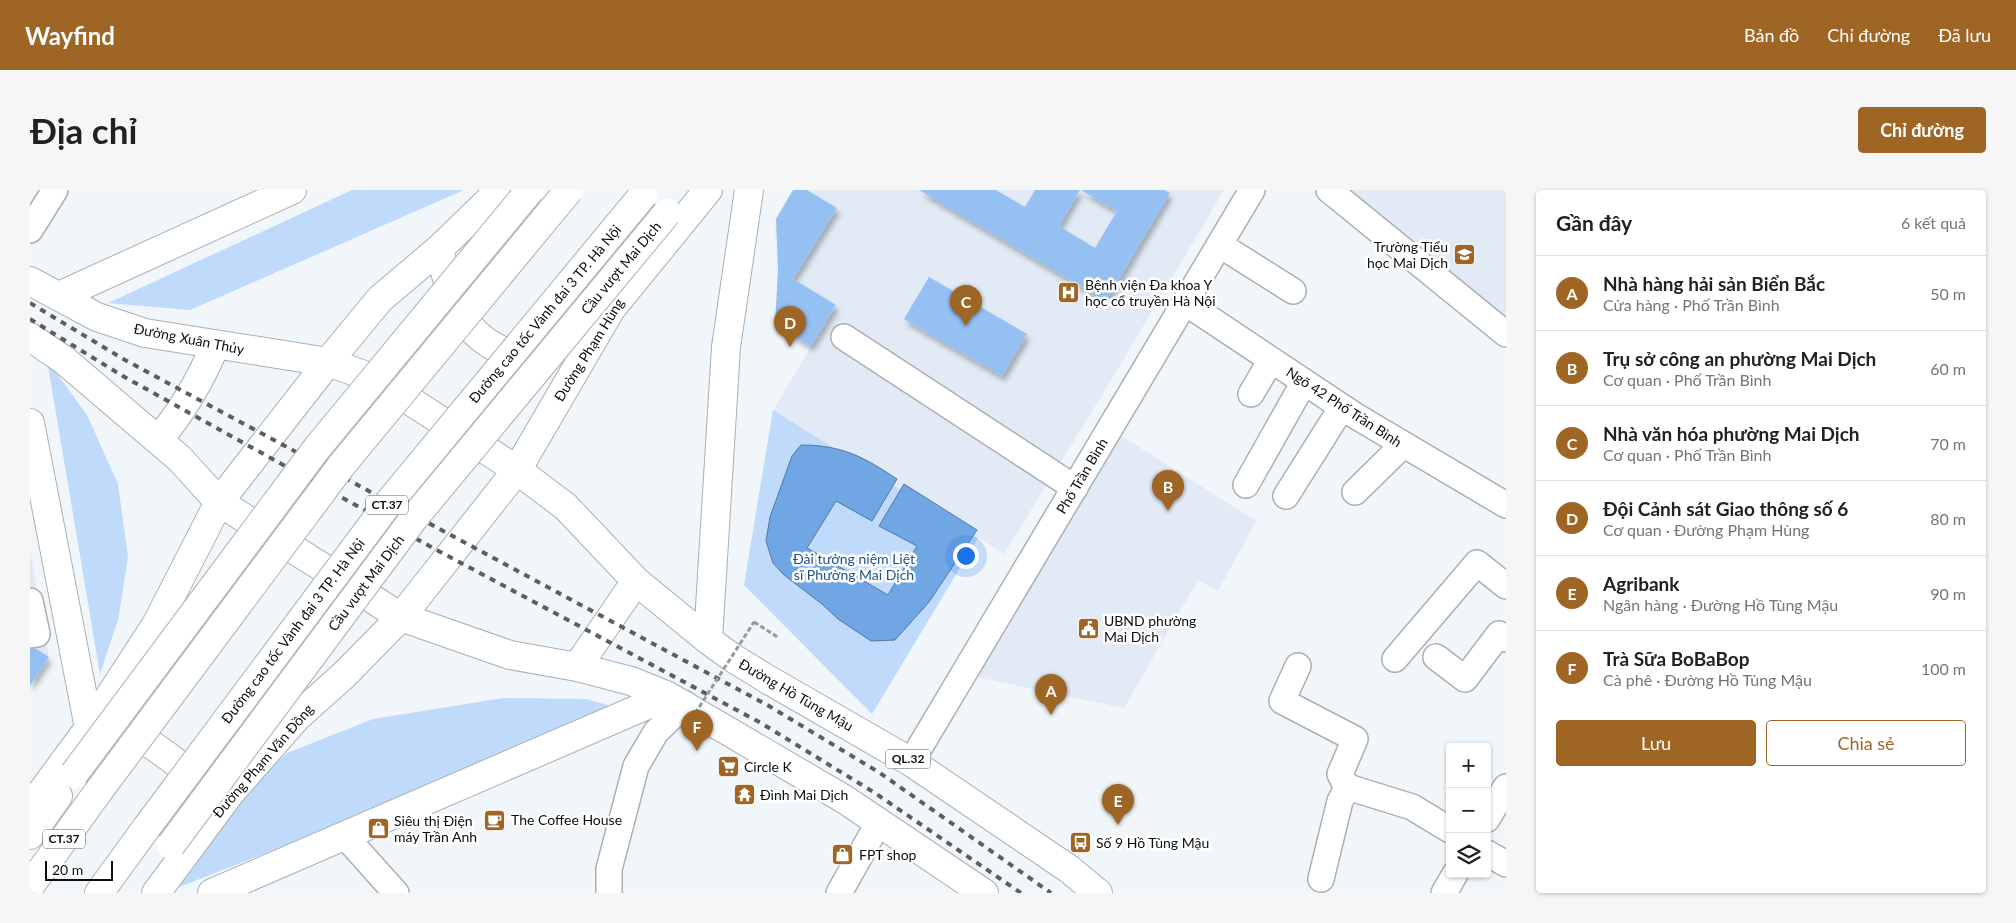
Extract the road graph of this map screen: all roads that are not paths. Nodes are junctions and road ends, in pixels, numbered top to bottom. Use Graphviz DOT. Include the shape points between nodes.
graph roads {
  1 [pos="55,190"];
  2 [pos="292,190"];
  3 [pos="500,190"];
  4 [pos="530,190"];
  5 [pos="569,190"];
  6 [pos="686,190"];
  7 [pos="708,190"];
  8 [pos="749,190"];
  9 [pos="1252,190"];
  10 [pos="1330,190"];
  11 [pos="645,192"];
  12 [pos="30,230"];
  13 [pos="1220,245"];
  14 [pos="439,249"];
  15 [pos="30,281"];
  16 [pos="1293,291"];
  17 [pos="58,296"];
  18 [pos="1186,303"];
  19 [pos="1506,334"];
  20 [pos="30,337"];
  21 [pos="844,338"];
  22 [pos="214,346"];
  23 [pos="1271,360"];
  24 [pos="328,362"];
  25 [pos="579,364"];
  26 [pos="1304,382"];
  27 [pos="1251,394"];
  28 [pos="1342,407"];
  29 [pos="30,423"];
  30 [pos="158,440"];
  31 [pos="1403,445"];
  32 [pos="517,470"];
  33 [pos="1246,485"];
  34 [pos="1074,488"];
  35 [pos="1355,492"];
  36 [pos="1286,496"];
  37 [pos="219,502"];
  38 [pos="1506,505"];
  39 [pos="636,581"];
  40 [pos="1506,586"];
  41 [pos="30,601"];
  42 [pos="402,617"];
  43 [pos="1504,633"];
  44 [pos="30,636"];
  45 [pos="708,640"];
  46 [pos="1436,657"];
  47 [pos="1395,659"];
  48 [pos="1298,666"];
  49 [pos="578,667"];
  50 [pos="680,709"];
  51 [pos="88,728"];
  52 [pos="911,762"];
  53 [pos="1506,787"];
  54 [pos="1351,788"];
  55 [pos="30,808"];
  56 [pos="1491,812"];
  57 [pos="879,822"];
  58 [pos="205,827"];
  59 [pos="1446,828"];
  60 [pos="30,835"];
  61 [pos="344,835"];
  62 [pos="1491,855"];
  63 [pos="1506,864"];
  64 [pos="1453,878"];
  65 [pos="1321,879"];
  66 [pos="30,886"];
  67 [pos="977,891"];
  68 [pos="99,893"];
  69 [pos="136,893"];
  70 [pos="156,893"];
  71 [pos="212,893"];
  72 [pos="396,893"];
  73 [pos="414,893"];
  74 [pos="418,893"];
  75 [pos="609,893"];
  76 [pos="839,893"];
  77 [pos="1098,893"];
  78 [pos="1444,893"];
  1 -- 12 [label="street"];
  2 -- 17 [label="main road"];
  3 -- 14 [label="main road"];
  4 -- 60 [label="main road, bridge" via="317,448"];
  5 -- 66 [label="main road, CT.37, bridge" via="341,466"];
  6 -- 69 [label="main road, Cầu vượt Mai Dịch, bridge" via="414,518"];
  7 -- 25 [label="main road, Đường Phạm Hùng" via="611,309"];
  8 -- 45 [label="main road" via="726,347"];
  9 -- 13 [label="street, Phố Trần Bình"];
  10 -- 19 [label="street"];
  11 -- 68 [label="main road, Đường cao tốc Vành đai 3 TP. Hà Nội / CT.37, bridge" via="390,501"];
  13 -- 16 [label="street"];
  13 -- 18 [label="street, Phố Trần Bình"];
  14 -- 24 [label="main road" via="380,299"];
  14 -- 25 [label="main road" via="452,297 464,321 479,337 496,349 530,361"];
  15 -- 17 [label="main road, Đường Xuân Thủy"];
  17 -- 22 [label="main road, Đường Xuân Thủy" via="98,317 145,333"];
  18 -- 23 [label="street, Ngõ 42 Phố Trần Bình"];
  18 -- 34 [label="street, Phố Trần Bình"];
  20 -- 30 [label="main road" via="64,360"];
  21 -- 34 [label="street"];
  22 -- 24 [label="main road, Đường Xuân Thủy"];
  22 -- 30 [label="main road" via="188,402"];
  23 -- 26 [label="street, Ngõ 42 Phố Trần Bình"];
  23 -- 27 [label="street"];
  24 -- 32 [label="main road, Đường Xuân Thủy" via="378,380"];
  24 -- 37 [label="main road"];
  25 -- 32 [label="main road, Đường Phạm Hùng"];
  26 -- 28 [label="street, Ngõ 42 Phố Trần Bình"];
  26 -- 33 [label="street"];
  28 -- 31 [label="street, Ngõ 42 Phố Trần Bình"];
  28 -- 36 [label="street"];
  29 -- 51 [label="main road"];
  30 -- 37 [label="main road"];
  31 -- 35 [label="street"];
  31 -- 38 [label="street, Ngõ 42 Phố Trần Bình"];
  32 -- 39 [label="main road, Đường Hồ Tùng Mậu / QL.32" via="566,507"];
  32 -- 42 [label="main road, Đường Phạm Hùng"];
  34 -- 52 [label="street, Phố Trần Bình"];
  37 -- 42 [label="main road"];
  37 -- 51 [label="main road" via="156,624"];
  39 -- 45 [label="main road, Đường Hồ Tùng Mậu / QL.32"];
  39 -- 49 [label="main road"];
  40 -- 47 [label="street" via="1477,563"];
  41 -- 44 [label="street" via="37,634"];
  42 -- 49 [label="main road" via="510,655"];
  42 -- 58 [label="main road, Đường Phạm Văn Đồng" via="297,716"];
  43 -- 46 [label="street" via="1465,679"];
  45 -- 52 [label="main road, Đường Hồ Tùng Mậu / QL.32" via="758,674"];
  48 -- 54 [label="street" via="1282,701 1355,739 1340,774"];
  49 -- 50 [label="main road" via="630,681"];
  50 -- 57 [label="main road"];
  50 -- 61 [label="main road"];
  50 -- 75 [label="street" via="656,732 636,766 610,869"];
  51 -- 55 [label="main road"];
  51 -- 58 [label="main road" via="107,724 136,735 168,757 197,782 205,809"];
  52 -- 77 [label="main road, Đường Hồ Tùng Mậu / QL.32" via="1069,869"];
  53 -- 56 [label="street"];
  54 -- 59 [label="street" via="1412,807"];
  54 -- 65 [label="street" via="1340,801"];
  57 -- 67 [label="main road"];
  57 -- 76 [label="street"];
  58 -- 70 [label="main road, Đường Phạm Văn Đồng"];
  61 -- 71 [label="main road"];
  61 -- 72 [label="street"];
  62 -- 63 [label="street"];
  64 -- 78 [label="street"];
  73 -- 74 [label="street"];
}
